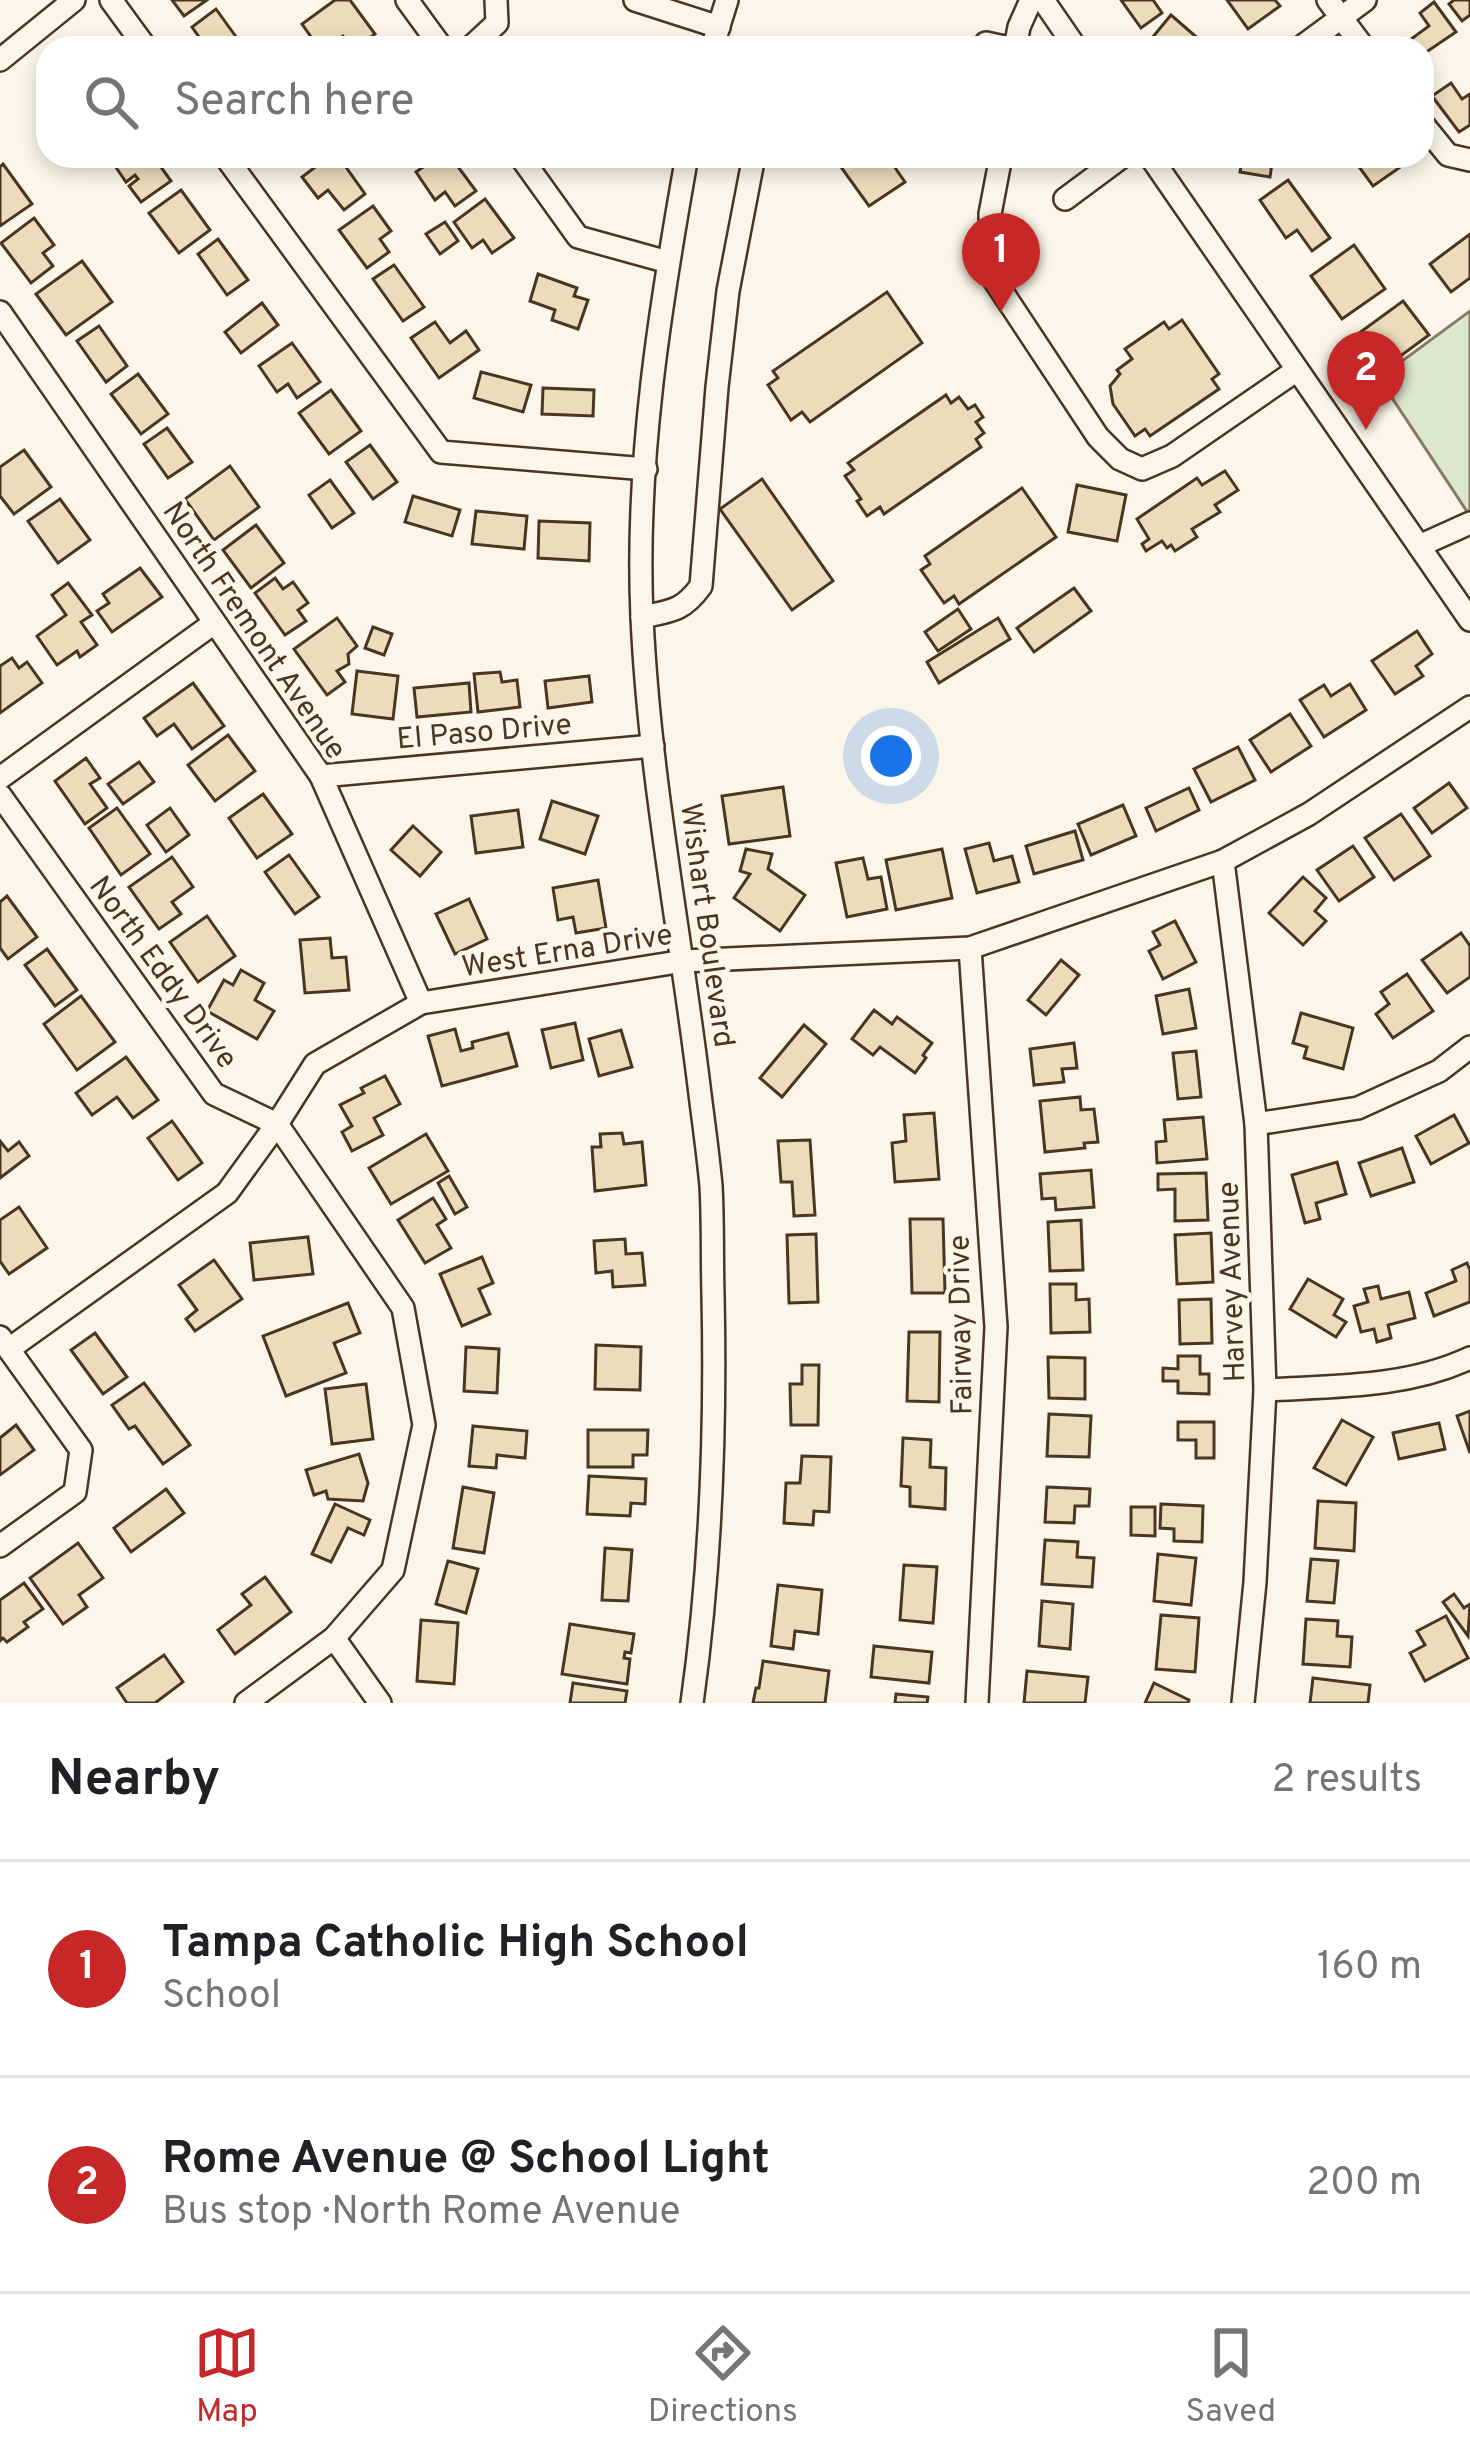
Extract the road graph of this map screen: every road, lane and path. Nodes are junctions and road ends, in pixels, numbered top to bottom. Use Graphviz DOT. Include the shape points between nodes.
graph roads {
  1 [pos="74,0"];
  2 [pos="111,0"];
  3 [pos="407,0"];
  4 [pos="496,0"];
  5 [pos="634,0"];
  6 [pos="727,0"];
  7 [pos="1031,0"];
  8 [pos="1043,0"];
  9 [pos="1365,0"];
  10 [pos="1334,9"];
  11 [pos="137,36"];
  12 [pos="433,36"];
  13 [pos="483,36"];
  14 [pos="712,36"];
  15 [pos="717,36"];
  16 [pos="1016,36"];
  17 [pos="1068,36"];
  18 [pos="1310,36"];
  19 [pos="1355,36"];
  20 [pos="0,60"];
  21 [pos="1434,138"];
  22 [pos="1470,160"];
  23 [pos="234,168"];
  24 [pos="529,168"];
  25 [pos="685,168"];
  26 [pos="752,168"];
  27 [pos="999,168"];
  28 [pos="1108,168"];
  29 [pos="1159,168"];
  30 [pos="1065,199"];
  31 [pos="668,262"];
  32 [pos="0,312"];
  33 [pos="1297,370"];
  34 [pos="646,469"];
  35 [pos="1470,523"];
  36 [pos="1419,546"];
  37 [pos="642,617"];
  38 [pos="1470,620"];
  39 [pos="214,623"];
  40 [pos="1470,706"];
  41 [pos="653,746"];
  42 [pos="321,776"];
  43 [pos="0,778"];
  44 [pos="0,795"];
  45 [pos="1223,861"];
  46 [pos="970,948"];
  47 [pos="684,961"];
  48 [pos="422,1003"];
  49 [pos="1470,1047"];
  50 [pos="277,1124"];
  51 [pos="1256,1124"];
  52 [pos="4,1343"];
  53 [pos="1470,1358"];
  54 [pos="1265,1390"];
  55 [pos="0,1546"];
  56 [pos="334,1638"];
  57 [pos="246,1703"];
  58 [pos="380,1703"];
  59 [pos="692,1703"];
  60 [pos="977,1703"];
  61 [pos="1244,1703"];
  1 -- 20 [label="street"];
  2 -- 11 [label="street"];
  3 -- 12 [label="street"];
  4 -- 13 [label="street" via="497,23"];
  5 -- 14 [label="street"];
  6 -- 15 [label="street"];
  7 -- 16 [label="street"];
  8 -- 17 [label="street"];
  9 -- 10 [label="street"];
  10 -- 18 [label="street"];
  10 -- 19 [label="street"];
  21 -- 22 [label="street" via="1448,155"];
  23 -- 34 [label="street" via="441,452"];
  24 -- 31 [label="street" via="578,237"];
  25 -- 31 [label="street, Wishart Boulevard"];
  26 -- 37 [label="street" via="723,329 701,586 678,609"];
  27 -- 33 [label="street" via="991,275 1120,459 1142,470 1172,456"];
  28 -- 30 [label="street"];
  29 -- 33 [label="street"];
  31 -- 34 [label="street, Wishart Boulevard"];
  32 -- 39 [label="street, North Fremont Avenue"];
  33 -- 36 [label="street"];
  34 -- 37 [label="street, Wishart Boulevard"];
  35 -- 36 [label="street"];
  36 -- 38 [label="street"];
  37 -- 41 [label="street, Wishart Boulevard"];
  39 -- 42 [label="street, North Fremont Avenue"];
  39 -- 43 [label="street"];
  40 -- 45 [label="street, West Erna Drive" via="1310,814"];
  41 -- 42 [label="street, El Paso Drive"];
  41 -- 47 [label="street, Wishart Boulevard"];
  42 -- 48 [label="street, North Fremont Avenue"];
  44 -- 50 [label="street, North Eddy Drive" via="214,1094"];
  45 -- 46 [label="street, West Erna Drive"];
  45 -- 51 [label="street, Harvey Avenue"];
  46 -- 47 [label="street, West Erna Drive"];
  46 -- 60 [label="street, Fairway Drive" via="996,1328"];
  47 -- 48 [label="street, West Erna Drive"];
  47 -- 59 [label="street, Wishart Boulevard" via="711,1185 716,1406"];
  48 -- 50 [label="street, West Erna Drive" via="315,1064"];
  49 -- 51 [label="street" via="1358,1108"];
  50 -- 52 [label="street, West Erna Drive" via="227,1193"];
  50 -- 56 [label="street" via="403,1308 424,1424 393,1570"];
  51 -- 54 [label="street, Harvey Avenue"];
  52 -- 55 [label="street, West Erna Drive" via="81,1450 75,1492"];
  53 -- 54 [label="street" via="1366,1385"];
  54 -- 61 [label="street, Harvey Avenue"];
  56 -- 57 [label="street"];
  56 -- 58 [label="street"];
}
